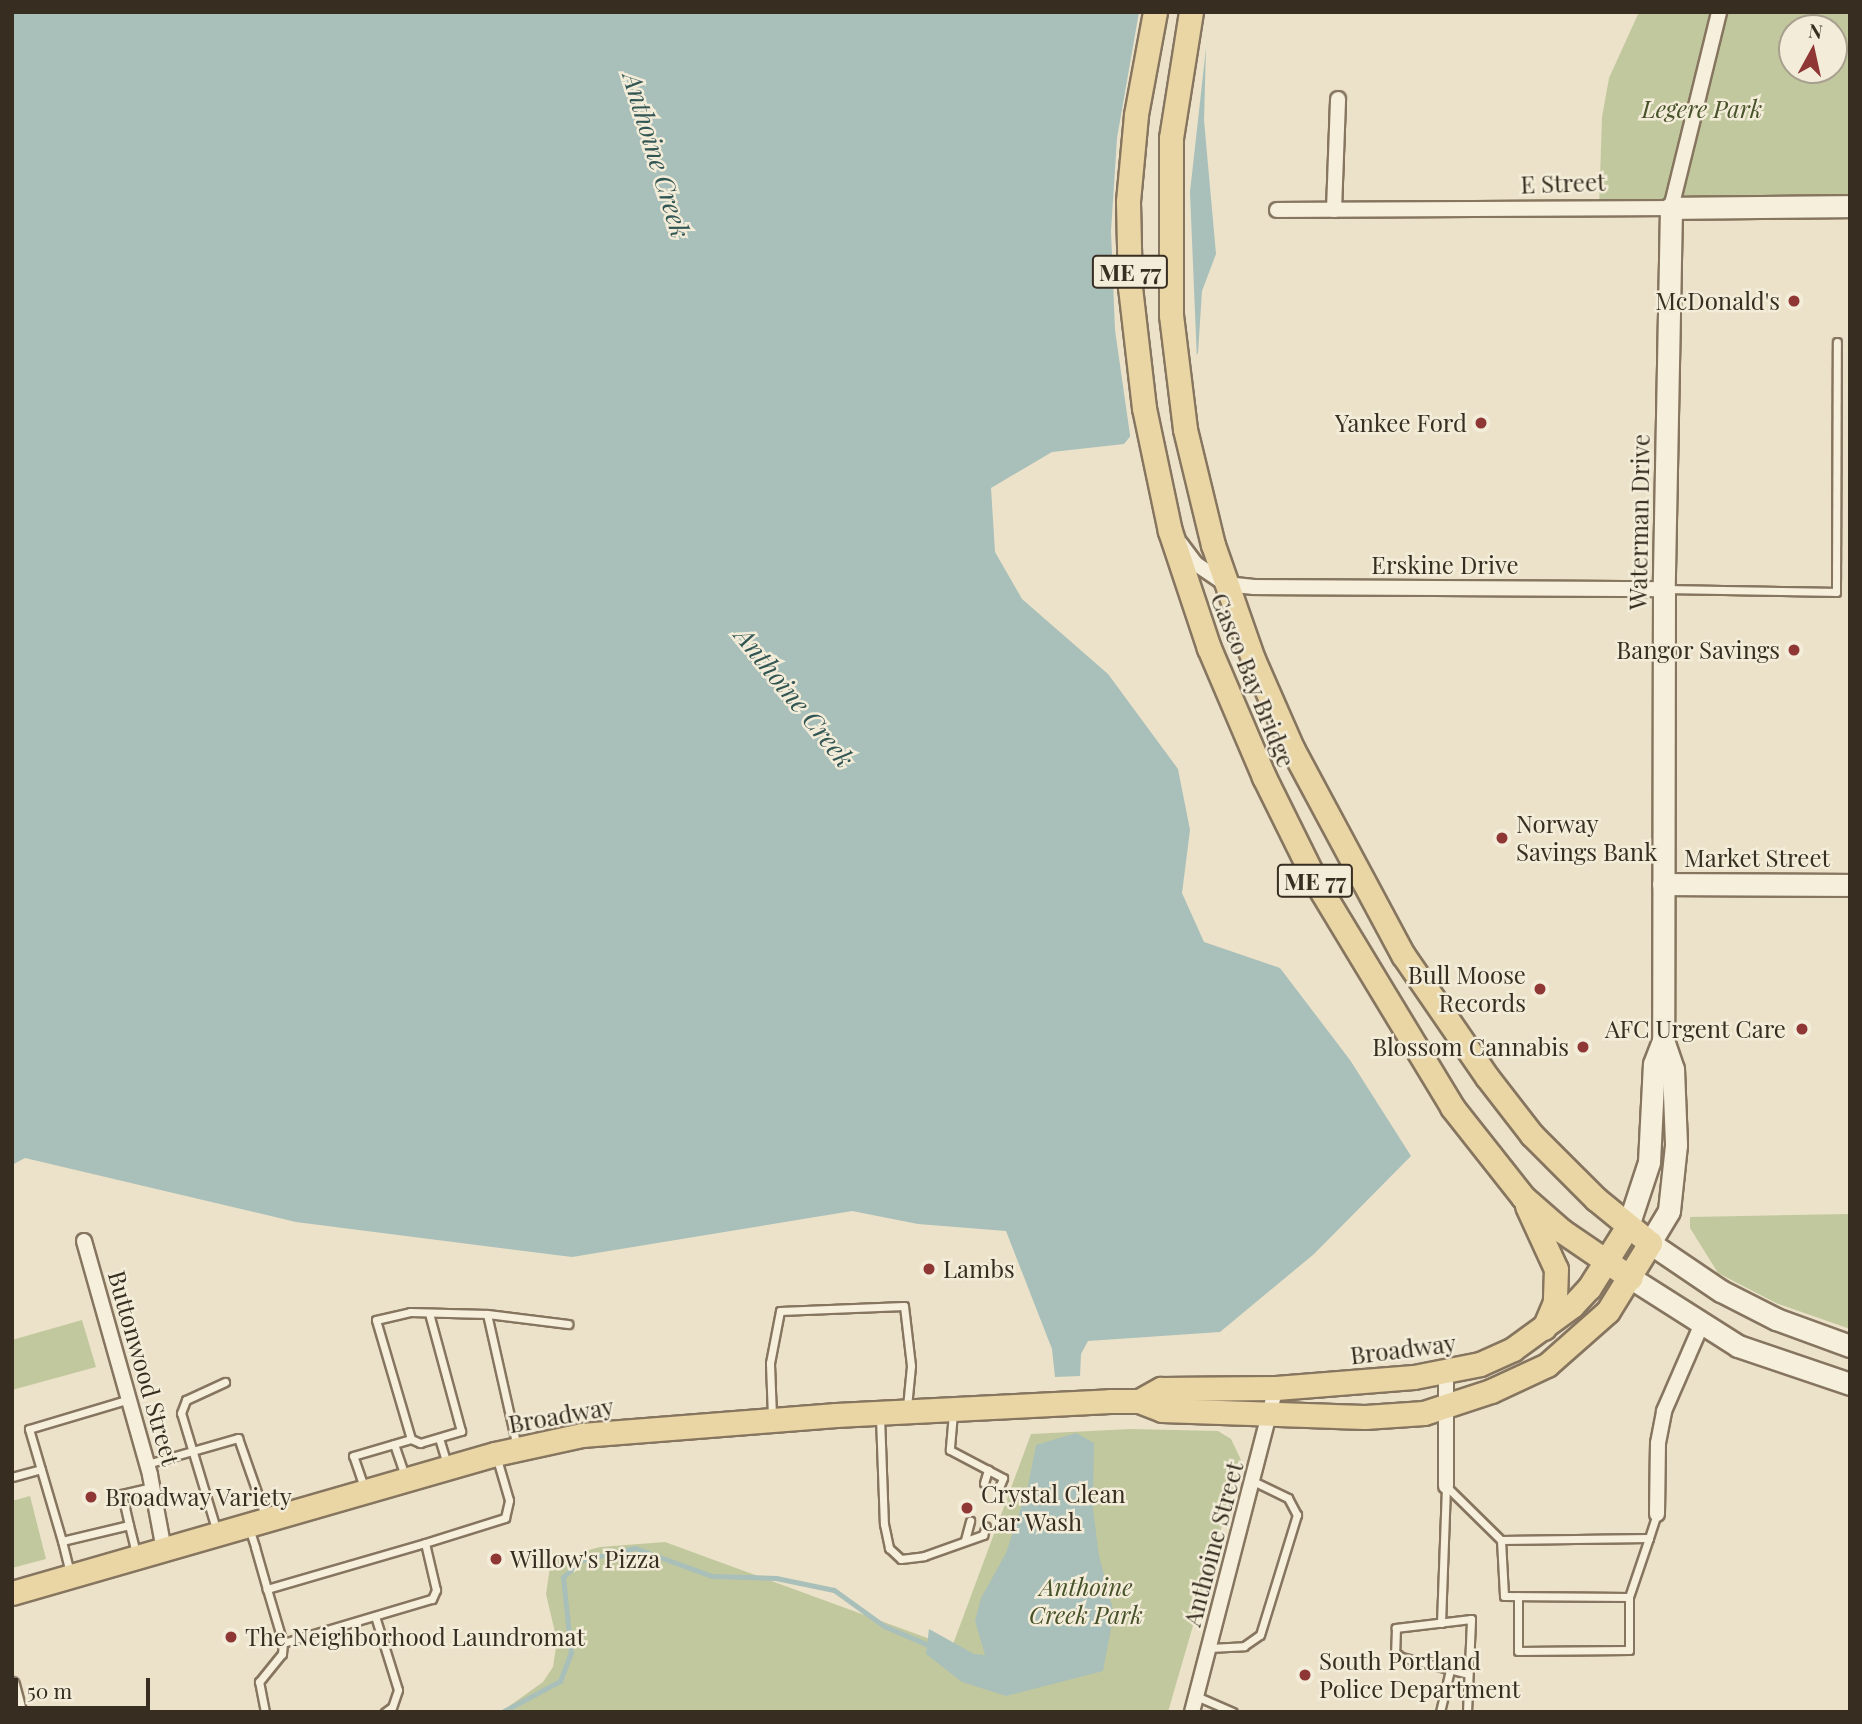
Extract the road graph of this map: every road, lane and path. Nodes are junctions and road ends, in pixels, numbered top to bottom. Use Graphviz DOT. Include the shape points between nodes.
graph roads {
  1 [pos="1155,12"];
  2 [pos="1191,12"];
  3 [pos="1719,12"];
  4 [pos="1338,99"];
  5 [pos="1850,206"];
  6 [pos="1671,208"];
  7 [pos="1277,210"];
  8 [pos="1334,210"];
  9 [pos="1838,342"];
  10 [pos="1170,531"];
  11 [pos="1226,584"];
  12 [pos="1664,589"];
  13 [pos="1663,884"];
  14 [pos="1850,885"];
  15 [pos="1663,1040"];
  16 [pos="1523,1197"];
  17 [pos="1628,1226"];
  18 [pos="84,1241"];
  19 [pos="1650,1243"];
  20 [pos="1606,1262"];
  21 [pos="1631,1278"];
  22 [pos="429,1313"];
  23 [pos="486,1314"];
  24 [pos="568,1324"];
  25 [pos="1701,1326"];
  26 [pos="1544,1328"];
  27 [pos="1850,1346"];
  28 [pos="1446,1373"];
  29 [pos="225,1382"];
  30 [pos="1850,1384"];
  31 [pos="1276,1388"];
  32 [pos="126,1400"];
  33 [pos="1139,1401"];
  34 [pos="1445,1409"];
  35 [pos="953,1410"];
  36 [pos="907,1412"];
  37 [pos="880,1413"];
  38 [pos="1270,1414"];
  39 [pos="772,1419"];
  40 [pos="439,1438"];
  41 [pos="411,1439"];
  42 [pos="394,1444"];
  43 [pos="192,1451"];
  44 [pos="506,1451"];
  45 [pos="147,1464"];
  46 [pos="449,1467"];
  47 [pos="41,1469"];
  48 [pos="988,1470"];
  49 [pos="12,1477"];
  50 [pos="407,1479"];
  51 [pos="1255,1482"];
  52 [pos="984,1483"];
  53 [pos="1446,1486"];
  54 [pos="153,1487"];
  55 [pos="999,1488"];
  56 [pos="365,1491"];
  57 [pos="1657,1514"];
  58 [pos="970,1521"];
  59 [pos="257,1522"];
  60 [pos="130,1525"];
  61 [pos="986,1526"];
  62 [pos="218,1533"];
  63 [pos="1649,1538"];
  64 [pos="965,1540"];
  65 [pos="1501,1540"];
  66 [pos="62,1541"];
  67 [pos="425,1543"];
  68 [pos="164,1550"];
  69 [pos="136,1557"];
  70 [pos="71,1577"];
  71 [pos="267,1589"];
  72 [pos="12,1593"];
  73 [pos="1518,1596"];
  74 [pos="1629,1597"];
  75 [pos="375,1616"];
  76 [pos="1441,1623"];
  77 [pos="283,1643"];
  78 [pos="1208,1648"];
  79 [pos="1450,1670"];
  80 [pos="1468,1674"];
  81 [pos="12,1685"];
  82 [pos="1196,1696"];
  83 [pos="19,1712"];
  84 [pos="265,1712"];
  85 [pos="385,1712"];
  86 [pos="1192,1712"];
  87 [pos="1233,1712"];
  88 [pos="1440,1712"];
  89 [pos="1467,1712"];
  1 -- 10 [label="main road, Casco Bay Bridge / ME 77" via="1136,115 1128,202 1130,287 1144,408"];
  2 -- 11 [label="main road, Casco Bay Bridge / ME 77" via="1171,138 1167,226 1181,401 1207,524"];
  3 -- 6 [label="street, Waterman Drive"];
  4 -- 8 [label="street"];
  5 -- 6 [label="street, E Street"];
  6 -- 8 [label="street, E Street"];
  6 -- 12 [label="street, Waterman Drive"];
  7 -- 8 [label="street, E Street"];
  9 -- 12 [label="lane" via="1836,592"];
  10 -- 11 [label="street" via="1196,564"];
  10 -- 16 [label="main road, Casco Bay Bridge / ME 77" via="1240,723 1316,882 1451,1107"];
  11 -- 12 [label="street, Erskine Drive"];
  11 -- 17 [label="main road, Casco Bay Bridge / ME 77" via="1293,750 1403,955 1479,1068 1532,1135"];
  12 -- 13 [label="street, Waterman Drive"];
  13 -- 14 [label="street, Market Street"];
  13 -- 15 [label="street, Waterman Drive"];
  15 -- 17 [label="street, Waterman Drive" via="1654,1064 1649,1162"];
  15 -- 19 [label="street, Waterman Drive" via="1673,1069 1676,1145 1669,1211"];
  16 -- 20 [label="main road, Casco Bay Bridge / ME 77"];
  16 -- 26 [label="main road" via="1556,1269 1555,1302"];
  17 -- 19 [label="main road, ME 77"];
  17 -- 20 [label="main road, Waterman Drive"];
  18 -- 32 [label="street, Buttonwood Street"];
  19 -- 21 [label="main road, Waterman Drive"];
  19 -- 27 [label="street, ME 77" via="1721,1291 1776,1320"];
  20 -- 21 [label="main road, ME 77"];
  20 -- 26 [label="main road, Broadway" via="1585,1292"];
  21 -- 25 [label="street, ME 77"];
  21 -- 34 [label="main road, Broadway" via="1604,1316 1547,1365"];
  22 -- 23 [label="lane"];
  22 -- 40 [label="lane" via="461,1431"];
  22 -- 41 [label="lane" via="376,1320"];
  23 -- 24 [label="lane"];
  23 -- 44 [label="lane"];
  25 -- 30 [label="street, ME 77" via="1765,1357"];
  25 -- 57 [label="street" via="1670,1388 1664,1411 1658,1443"];
  26 -- 28 [label="main road, Broadway" via="1513,1349"];
  28 -- 31 [label="main road, Broadway"];
  28 -- 34 [label="street"];
  29 -- 43 [label="lane" via="186,1400 181,1413"];
  31 -- 33 [label="main road, Broadway" via="1161,1389"];
  31 -- 38 [label="street, Anthoine Street"];
  32 -- 45 [label="street, Buttonwood Street"];
  32 -- 47 [label="lane" via="29,1429"];
  33 -- 35 [label="main road, Broadway"];
  33 -- 38 [label="main road, Broadway" via="1162,1410"];
  34 -- 38 [label="main road, Broadway" via="1365,1417"];
  34 -- 53 [label="street"];
  35 -- 36 [label="main road, Broadway"];
  35 -- 48 [label="lane" via="950,1450"];
  36 -- 37 [label="main road, Broadway"];
  36 -- 39 [label="lane" via="911,1366 904,1307 780,1311 770,1363"];
  37 -- 39 [label="main road, Broadway"];
  37 -- 64 [label="lane" via="889,1548 901,1559 924,1556"];
  38 -- 51 [label="street, Anthoine Street"];
  39 -- 44 [label="main road, Broadway" via="646,1427"];
  40 -- 41 [label="lane" via="420,1443"];
  40 -- 46 [label="lane"];
  41 -- 42 [label="lane"];
  42 -- 50 [label="lane"];
  42 -- 56 [label="lane" via="353,1456"];
  43 -- 45 [label="lane"];
  43 -- 59 [label="lane" via="238,1438"];
  43 -- 62 [label="lane"];
  44 -- 46 [label="main road, Broadway"];
  44 -- 67 [label="lane" via="509,1500 505,1518"];
  45 -- 54 [label="street, Buttonwood Street"];
  46 -- 50 [label="main road, Broadway"];
  47 -- 49 [label="lane"];
  47 -- 66 [label="lane"];
  48 -- 52 [label="lane"];
  48 -- 55 [label="lane" via="1003,1478"];
  50 -- 56 [label="main road, Broadway"];
  51 -- 78 [label="street, Anthoine Street"];
  51 -- 78 [label="lane" via="1288,1498 1297,1515 1259,1635 1244,1646"];
  53 -- 65 [label="lane"];
  53 -- 76 [label="lane"];
  54 -- 60 [label="lane" via="122,1494"];
  54 -- 68 [label="street, Buttonwood Street"];
  56 -- 59 [label="main road, Broadway"];
  57 -- 63 [label="lane"];
  58 -- 64 [label="lane"];
  59 -- 62 [label="main road, Broadway"];
  59 -- 71 [label="lane"];
  60 -- 66 [label="lane"];
  60 -- 69 [label="lane"];
  61 -- 64 [label="lane" via="983,1535"];
  62 -- 68 [label="main road, Broadway"];
  63 -- 65 [label="lane"];
  63 -- 74 [label="lane"];
  65 -- 73 [label="lane" via="1504,1596"];
  66 -- 70 [label="lane"];
  67 -- 71 [label="lane"];
  67 -- 75 [label="lane" via="436,1590 432,1599"];
  68 -- 69 [label="main road, Broadway"];
  69 -- 70 [label="main road, Broadway"];
  70 -- 72 [label="main road, Broadway"];
  71 -- 77 [label="lane"];
  73 -- 74 [label="lane"];
  73 -- 74 [label="lane" via="1518,1651 1629,1650"];
  75 -- 77 [label="lane"];
  75 -- 85 [label="lane" via="398,1690"];
  76 -- 79 [label="lane" via="1396,1628 1395,1652"];
  76 -- 80 [label="lane" via="1471,1619"];
  77 -- 84 [label="lane" via="282,1654 259,1682"];
  78 -- 82 [label="street, Anthoine Street"];
  79 -- 80 [label="lane"];
  79 -- 88 [label="lane"];
  80 -- 89 [label="lane"];
  81 -- 83 [label="street"];
  82 -- 86 [label="street, Anthoine Street"];
  82 -- 87 [label="lane"];
}
